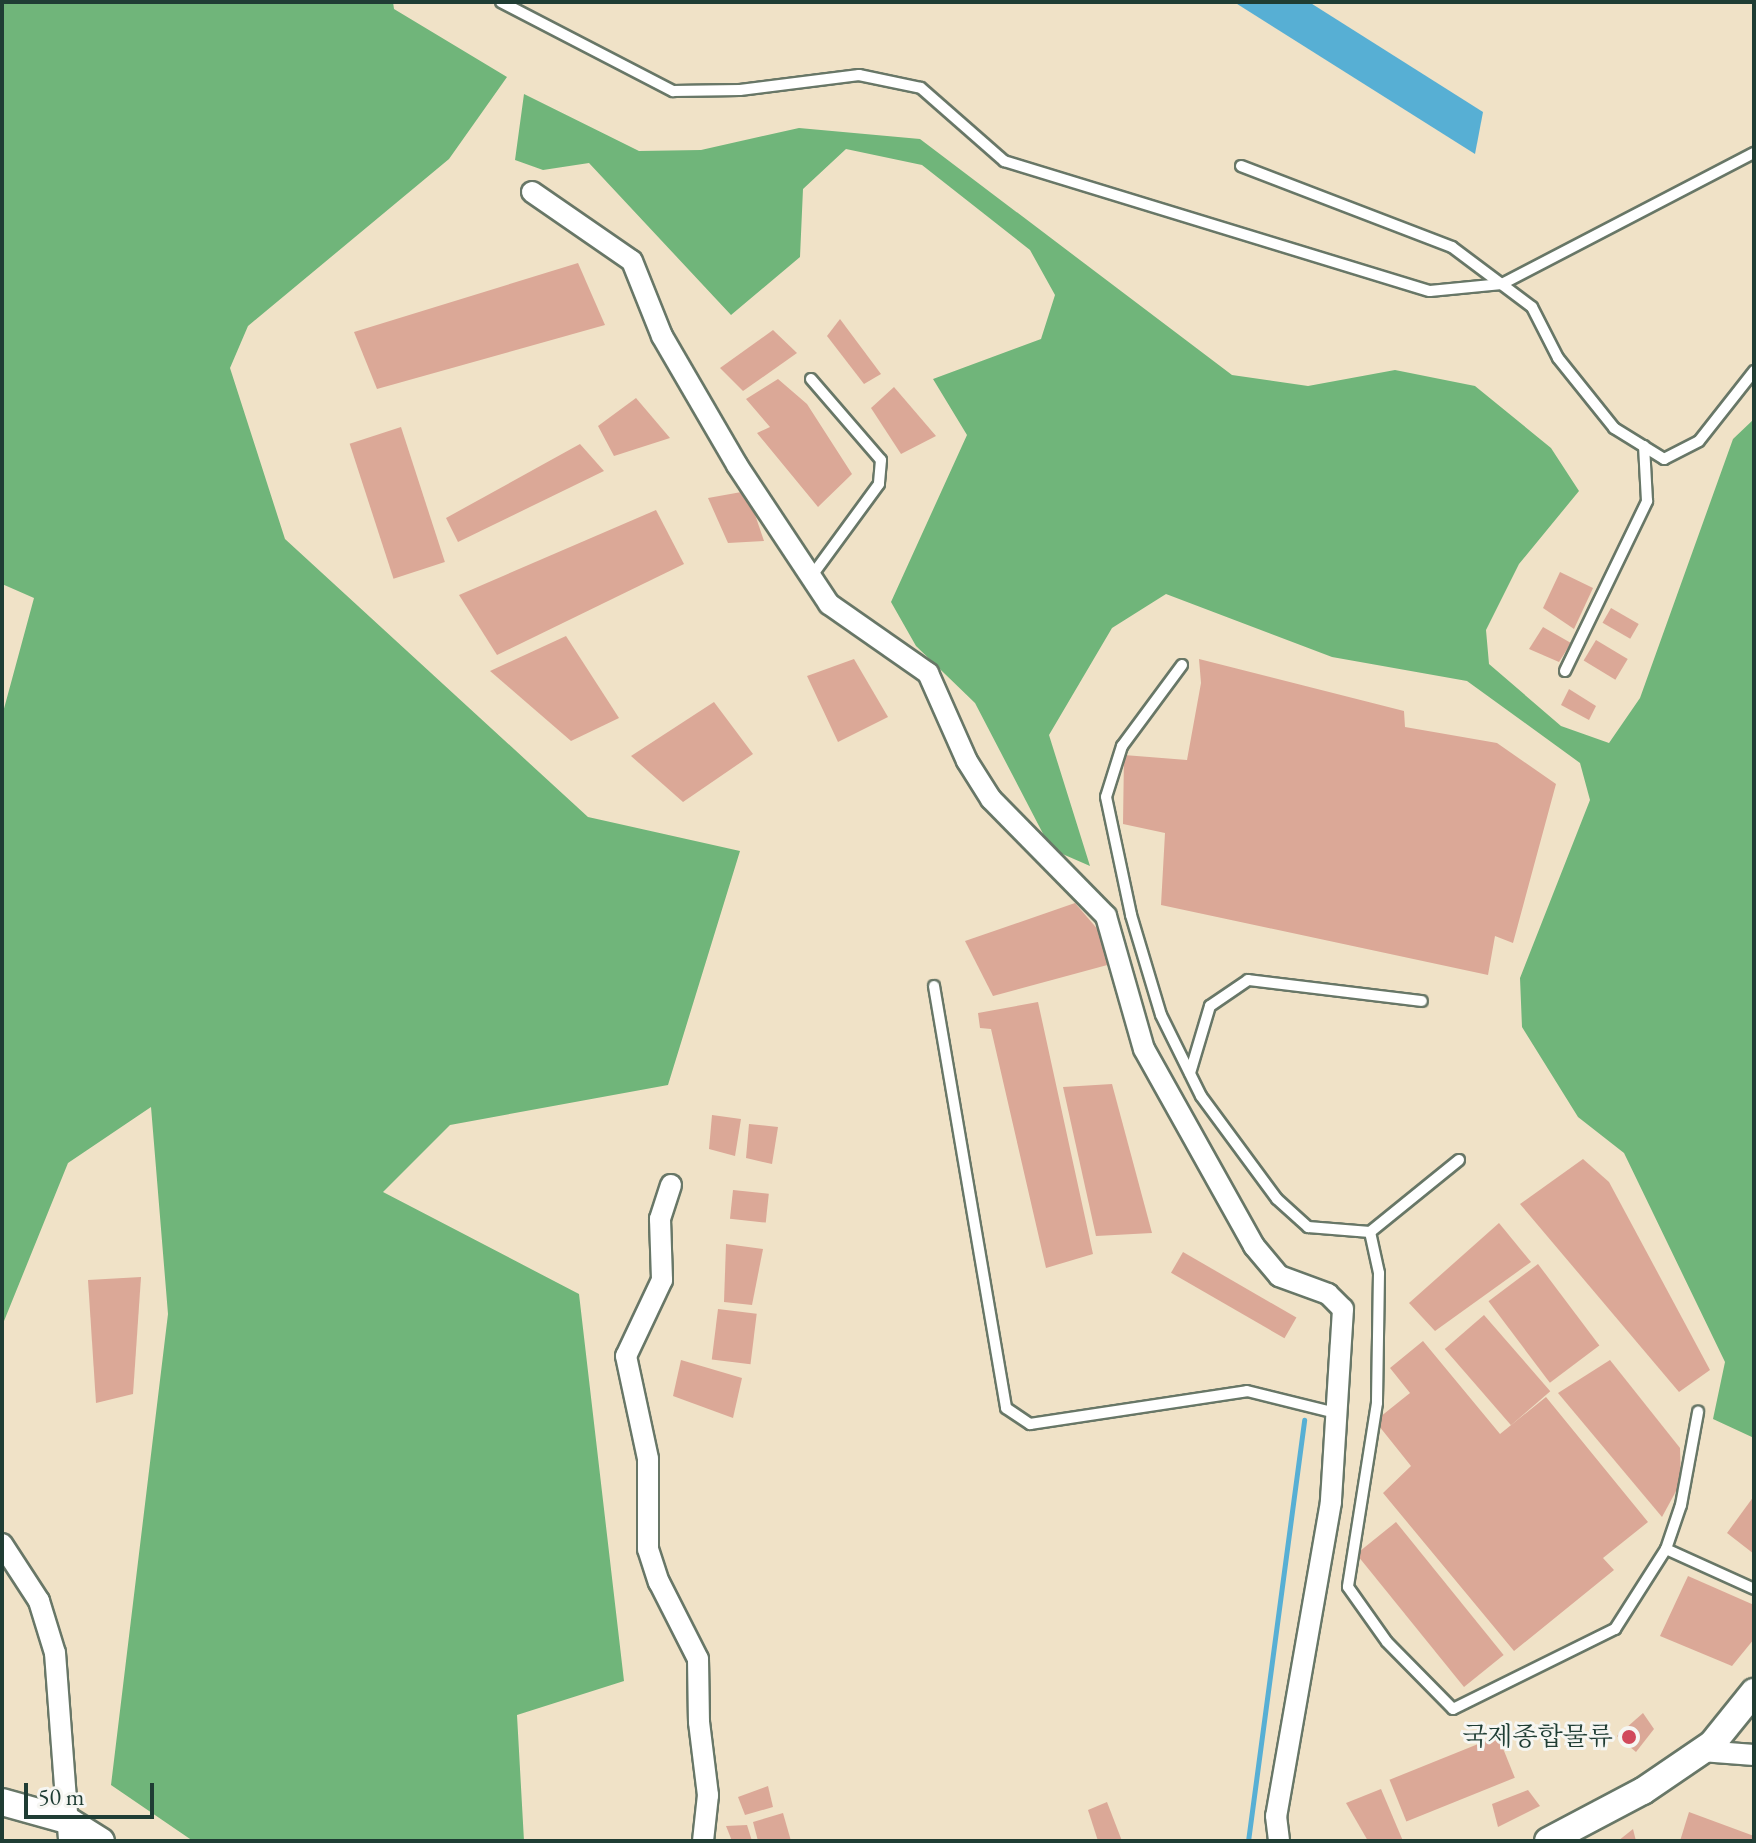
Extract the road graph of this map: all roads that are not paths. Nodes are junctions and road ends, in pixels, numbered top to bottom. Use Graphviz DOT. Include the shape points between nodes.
graph roads {
  1 [pos="501,2"];
  2 [pos="1754,153"];
  3 [pos="1241,166"];
  4 [pos="532,192"];
  5 [pos="1502,284"];
  6 [pos="1754,371"];
  7 [pos="811,379"];
  8 [pos="1644,446"];
  9 [pos="811,577"];
  10 [pos="1182,665"];
  11 [pos="1565,671"];
  12 [pos="934,986"];
  13 [pos="1422,1001"];
  14 [pos="1190,1073"];
  15 [pos="1459,1160"];
  16 [pos="671,1185"];
  17 [pos="1370,1232"];
  18 [pos="1698,1412"];
  19 [pos="1336,1413"];
  20 [pos="2,1544"];
  21 [pos="1666,1549"];
  22 [pos="1754,1589"];
  23 [pos="1754,1692"];
  24 [pos="1702,1751"];
  25 [pos="1754,1755"];
  26 [pos="2,1802"];
  27 [pos="68,1831"];
  28 [pos="101,1841"];
  29 [pos="703,1841"];
  30 [pos="1279,1841"];
  31 [pos="1548,1841"];
  1 -- 5 [label="lane" via="673,91 740,90 859,75 921,88 1004,161 1430,291"];
  2 -- 5 [label="lane"];
  3 -- 5 [label="lane" via="1452,247"];
  4 -- 9 [label="street" via="632,261 662,336 737,465"];
  5 -- 8 [label="lane" via="1532,307 1558,358 1614,428"];
  6 -- 8 [label="lane" via="1699,441 1664,459"];
  7 -- 9 [label="lane" via="881,460 879,484"];
  8 -- 11 [label="lane" via="1647,501"];
  9 -- 19 [label="street" via="829,604 928,673 967,761 991,799 1106,916 1144,1049 1254,1246 1279,1276 1328,1294 1343,1309"];
  10 -- 14 [label="lane" via="1122,746 1106,797 1131,915 1161,1015"];
  12 -- 19 [label="lane" via="1006,1408 1030,1424 1247,1391"];
  13 -- 14 [label="lane" via="1248,980 1210,1006"];
  14 -- 17 [label="lane" via="1201,1096 1277,1199 1308,1227"];
  15 -- 17 [label="lane"];
  16 -- 29 [label="street" via="660,1219 662,1280 626,1356 648,1459 648,1549 698,1659 708,1795"];
  17 -- 21 [label="lane" via="1379,1273 1377,1403 1348,1587 1387,1642 1453,1709 1615,1629"];
  18 -- 21 [label="lane" via="1681,1505"];
  19 -- 30 [label="street" via="1331,1502 1276,1816"];
  20 -- 27 [label="street" via="39,1601 55,1653"];
  21 -- 22 [label="lane"];
  23 -- 24 [label="street"];
  24 -- 25 [label="street"];
  24 -- 31 [label="street" via="1643,1791"];
  26 -- 27 [label="street"];
  27 -- 28 [label="street"];
}
